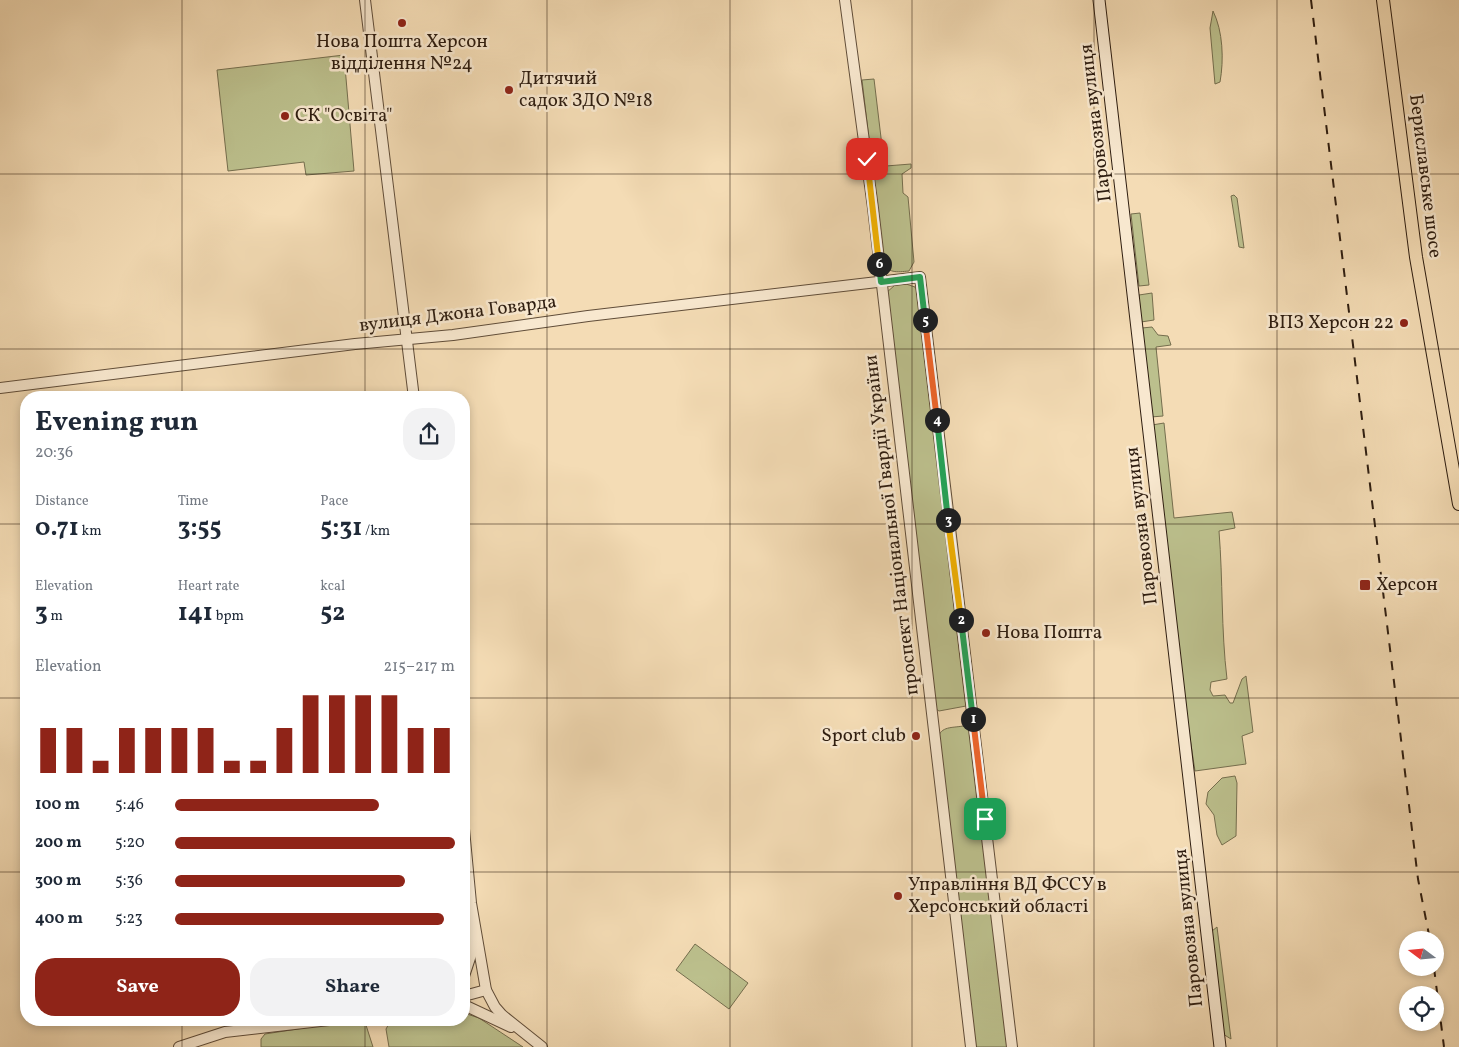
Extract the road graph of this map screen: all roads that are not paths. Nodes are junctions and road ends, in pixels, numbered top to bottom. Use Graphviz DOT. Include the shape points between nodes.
graph roads {
  1 [pos="365,0"];
  2 [pos="845,0"];
  3 [pos="1099,0"];
  4 [pos="1383,0"];
  5 [pos="881,282"];
  6 [pos="408,338"];
  7 [pos="0,388"];
  8 [pos="413,391"];
  9 [pos="1459,504"];
  10 [pos="470,892"];
  11 [pos="471,903"];
  12 [pos="470,909"];
  13 [pos="470,944"];
  14 [pos="470,958"];
  15 [pos="486,990"];
  16 [pos="470,994"];
  17 [pos="470,1008"];
  18 [pos="277,1026"];
  19 [pos="521,1031"];
  20 [pos="179,1047"];
  21 [pos="542,1047"];
  22 [pos="971,1047"];
  23 [pos="1012,1047"];
  24 [pos="1220,1047"];
  1 -- 6 [label="street"];
  2 -- 5 [label="street, проспект Національної Гвардії України"];
  3 -- 24 [label="main road, Паровозна вулиця"];
  4 -- 9 [label="main road, Бериславське шосе" via="1416,257"];
  5 -- 6 [label="street, вулиця Джона Говарда"];
  5 -- 22 [label="street, проспект Національної Гвардії України"];
  5 -- 23 [label="street, вулиця Джона Говарда" via="920,277"];
  6 -- 7 [label="street, вулиця Джона Говарда"];
  6 -- 8 [label="street"];
  10 -- 11 [label="street"];
  11 -- 12 [label="street"];
  11 -- 15 [label="street"];
  13 -- 14 [label="street"];
  15 -- 16 [label="street"];
  15 -- 19 [label="street" via="494,1007"];
  17 -- 19 [label="street"];
  18 -- 20 [label="street" via="225,1032"];
  19 -- 21 [label="street"];
}
